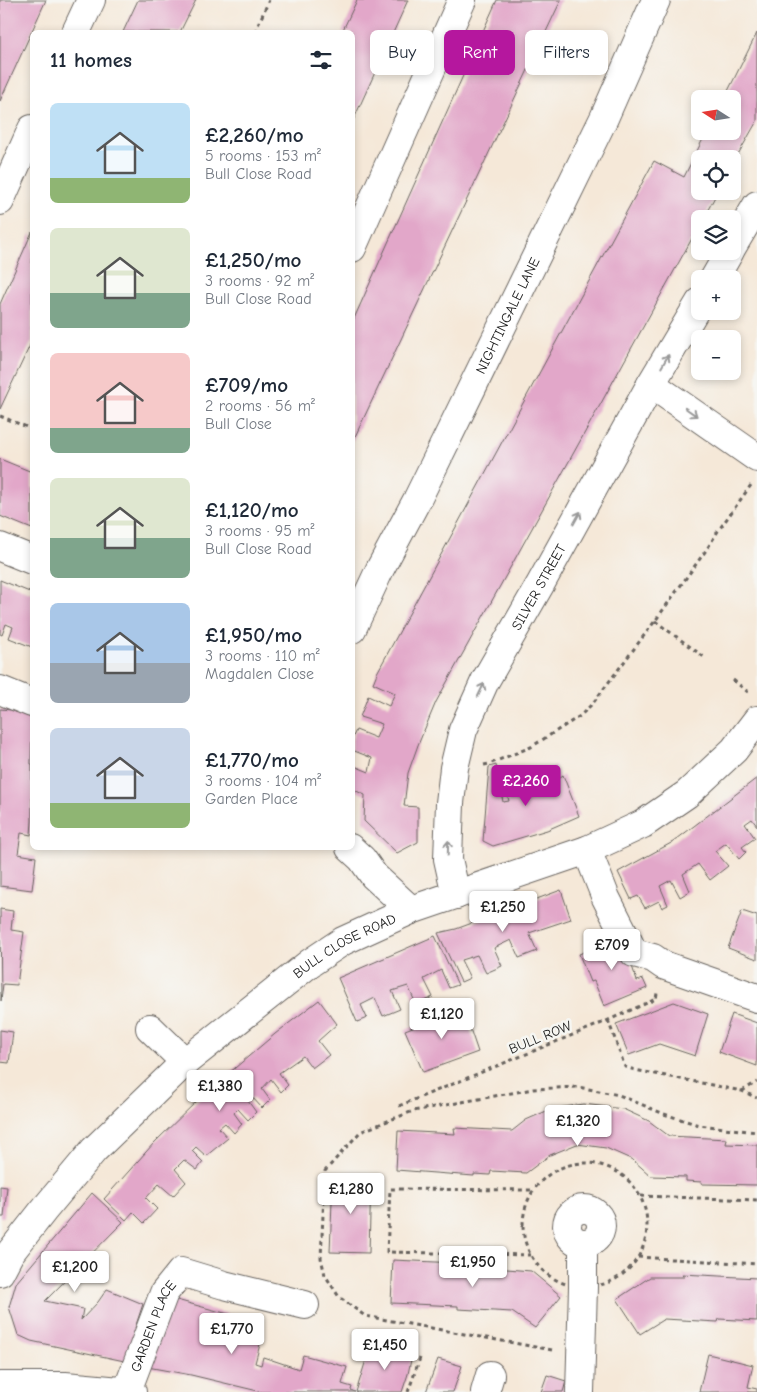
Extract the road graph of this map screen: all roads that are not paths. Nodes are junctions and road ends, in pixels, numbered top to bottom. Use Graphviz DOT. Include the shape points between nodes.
graph roads {
  1 [pos="91,0"];
  2 [pos="462,0"];
  3 [pos="656,0"];
  4 [pos="77,30"];
  5 [pos="30,134"];
  6 [pos="0,201"];
  7 [pos="757,205"];
  8 [pos="741,231"];
  9 [pos="355,241"];
  10 [pos="691,317"];
  11 [pos="651,384"];
  12 [pos="755,471"];
  13 [pos="0,547"];
  14 [pos="30,559"];
  15 [pos="355,623"];
  16 [pos="0,690"];
  17 [pos="30,701"];
  18 [pos="757,720"];
  19 [pos="352,850"];
  20 [pos="588,850"];
  21 [pos="456,896"];
  22 [pos="411,910"];
  23 [pos="757,998"];
  24 [pos="150,1028"];
  25 [pos="185,1062"];
  26 [pos="583,1243"];
  27 [pos="3,1258"];
  28 [pos="305,1305"];
  29 [pos="9,1388"];
  30 [pos="129,1392"];
  31 [pos="580,1392"];
  1 -- 4 [label="street"];
  2 -- 9 [label="street"];
  3 -- 15 [label="street, NIGHTINGALE LANE" via="604,118"];
  5 -- 6 [label="street"];
  7 -- 8 [label="street"];
  11 -- 10 [label="street, SILVER STREET, one-way"];
  11 -- 12 [label="street, one-way"];
  21 -- 11 [label="street, SILVER STREET, one-way" via="448,859 450,803 463,730 485,681"];
  13 -- 14 [label="street"];
  16 -- 17 [label="street"];
  18 -- 20 [label="street, BULL CLOSE ROAD" via="734,750 687,794 643,824"];
  19 -- 22 [label="street" via="374,876"];
  20 -- 21 [label="street, BULL CLOSE ROAD"];
  20 -- 23 [label="street" via="606,898 634,952"];
  21 -- 22 [label="street, BULL CLOSE ROAD"];
  22 -- 25 [label="street, BULL CLOSE ROAD" via="344,941 310,963"];
  24 -- 25 [label="street"];
  25 -- 27 [label="street, BULL CLOSE ROAD" via="94,1150"];
  26 -- 31 [label="street"];
  28 -- 30 [label="street, GARDEN PLACE" via="182,1272 164,1293"];
  29 -- 30 [label="street" via="72,1386"];
}
